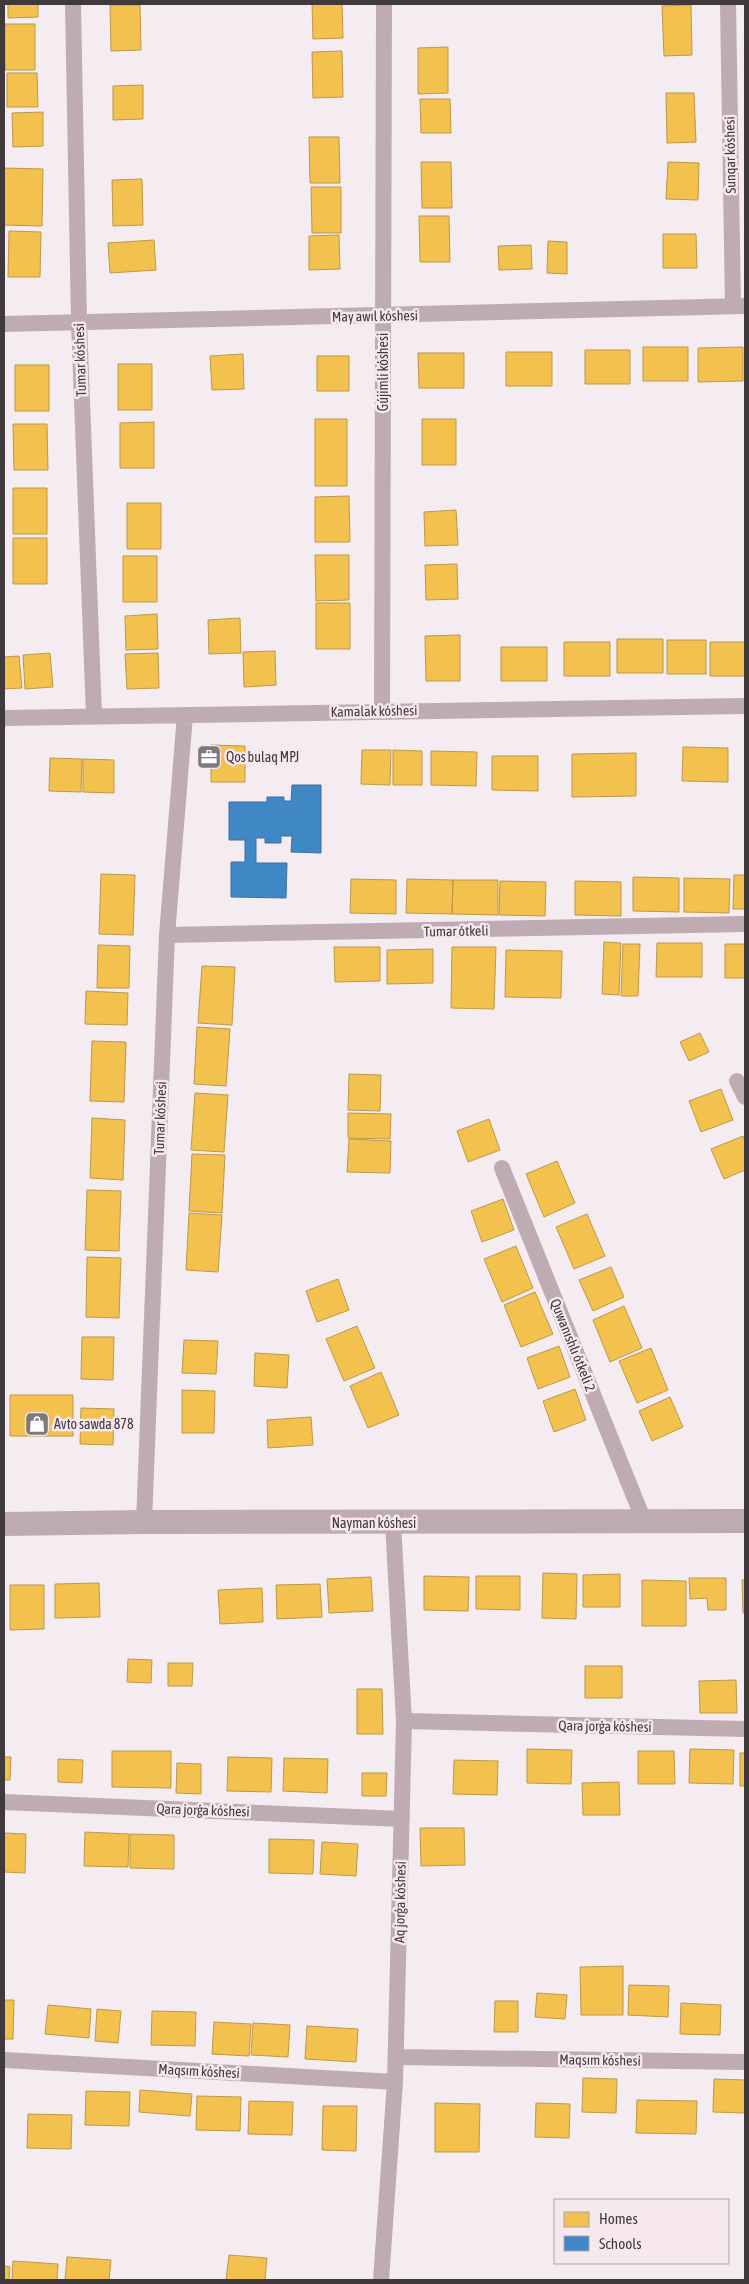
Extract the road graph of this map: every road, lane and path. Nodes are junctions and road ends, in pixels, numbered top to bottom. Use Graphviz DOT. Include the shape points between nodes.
graph roads {
  1 [pos="73,4"];
  2 [pos="384,4"];
  3 [pos="728,4"];
  4 [pos="739,306"];
  5 [pos="383,316"];
  6 [pos="79,322"];
  7 [pos="4,324"];
  8 [pos="745,706"];
  9 [pos="382,711"];
  10 [pos="186,715"];
  11 [pos="94,716"];
  12 [pos="4,718"];
  13 [pos="745,924"];
  14 [pos="167,935"];
  15 [pos="737,1081"];
  16 [pos="745,1097"];
  17 [pos="502,1168"];
  18 [pos="745,1520"];
  19 [pos="644,1521"];
  20 [pos="144,1522"];
  21 [pos="392,1523"];
  22 [pos="4,1524"];
  23 [pos="404,1721"];
  24 [pos="745,1729"];
  25 [pos="4,1802"];
  26 [pos="402,1819"];
  27 [pos="396,2057"];
  28 [pos="4,2060"];
  29 [pos="745,2062"];
  30 [pos="395,2082"];
  31 [pos="381,2280"];
  1 -- 6 [label="street, Tumar kóshesi"];
  2 -- 5 [label="street, Gújimli kóshesi"];
  3 -- 4 [label="street, Sunqar kóshesi"];
  4 -- 5 [label="street, May awıl kóshesi"];
  5 -- 6 [label="street, May awıl kóshesi"];
  5 -- 9 [label="street, Gújimli kóshesi"];
  6 -- 7 [label="street, May awıl kóshesi"];
  6 -- 11 [label="street, Tumar kóshesi"];
  8 -- 9 [label="street, Kamalak kóshesi"];
  9 -- 10 [label="street, Kamalak kóshesi"];
  10 -- 11 [label="street, Kamalak kóshesi"];
  10 -- 14 [label="street, Tumar kóshesi"];
  11 -- 12 [label="street, Kamalak kóshesi"];
  13 -- 14 [label="street, Tumar ótkeli"];
  14 -- 20 [label="street, Tumar kóshesi"];
  15 -- 16 [label="street"];
  17 -- 19 [label="street, Quwanıshlı ótkeli 2"];
  18 -- 19 [label="main road, Nayman kóshesi"];
  19 -- 21 [label="main road, Nayman kóshesi"];
  20 -- 21 [label="main road, Nayman kóshesi"];
  20 -- 22 [label="main road, Nayman kóshesi"];
  21 -- 23 [label="street, Aq jorǵa kóshesi"];
  23 -- 24 [label="street, Qara jorǵa kóshesi"];
  23 -- 26 [label="street, Aq jorǵa kóshesi"];
  25 -- 26 [label="street, Qara jorǵa kóshesi"];
  26 -- 27 [label="street, Aq jorǵa kóshesi"];
  27 -- 29 [label="street, Maqsım kóshesi"];
  27 -- 30 [label="street, Aq jorǵa kóshesi"];
  28 -- 30 [label="street, Maqsım kóshesi"];
  30 -- 31 [label="street, Aq jorǵa kóshesi"];
}
